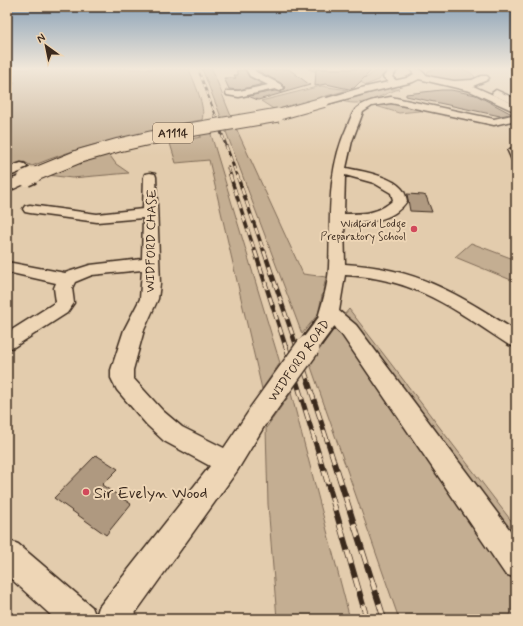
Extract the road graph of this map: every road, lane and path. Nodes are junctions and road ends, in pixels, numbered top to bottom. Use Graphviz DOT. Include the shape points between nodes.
graph roads {
  1 [pos="337,98"];
  2 [pos="492,98"];
  3 [pos="511,102"];
  4 [pos="515,118"];
  5 [pos="516,150"];
  6 [pos="516,157"];
  7 [pos="339,170"];
  8 [pos="24,172"];
  9 [pos="7,173"];
  10 [pos="150,177"];
  11 [pos="7,187"];
  12 [pos="30,208"];
  13 [pos="151,213"];
  14 [pos="337,218"];
  15 [pos="151,264"];
  16 [pos="7,267"];
  17 [pos="337,268"];
  18 [pos="68,279"];
  19 [pos="328,317"];
  20 [pos="516,340"];
  21 [pos="7,342"];
  22 [pos="228,463"];
  23 [pos="7,555"];
  24 [pos="516,563"];
  25 [pos="80,619"];
  26 [pos="111,619"];
  1 -- 8 [label="main road, A1114, bridge" via="261,119 177,132 119,145"];
  2 -- 3 [label="main road"];
  3 -- 4 [label="main road"];
  4 -- 7 [label="street, WIDFORD ROAD" via="494,122 412,103 385,100 363,107 359,111 346,141"];
  5 -- 6 [label="street"];
  7 -- 14 [label="street, WIDFORD ROAD"];
  7 -- 14 [label="street" via="367,176 386,184 397,191 400,200 396,207 368,219"];
  8 -- 9 [label="street"];
  8 -- 11 [label="main road, A1114"];
  10 -- 13 [label="street, WIDFORD CHASE"];
  12 -- 13 [label="street" via="97,218"];
  13 -- 15 [label="street, WIDFORD CHASE"];
  14 -- 17 [label="street, WIDFORD ROAD"];
  15 -- 18 [label="street" via="100,269"];
  15 -- 22 [label="street, WIDFORD CHASE" via="149,299 134,330 122,378 161,424 174,434"];
  16 -- 18 [label="street"];
  17 -- 19 [label="street, WIDFORD ROAD"];
  17 -- 20 [label="street" via="426,286"];
  18 -- 21 [label="street" via="64,285 65,303 60,309"];
  19 -- 22 [label="street, WIDFORD ROAD, bridge"];
  19 -- 24 [label="street" via="349,330"];
  22 -- 26 [label="street, WIDFORD ROAD"];
  23 -- 25 [label="street"];
}
